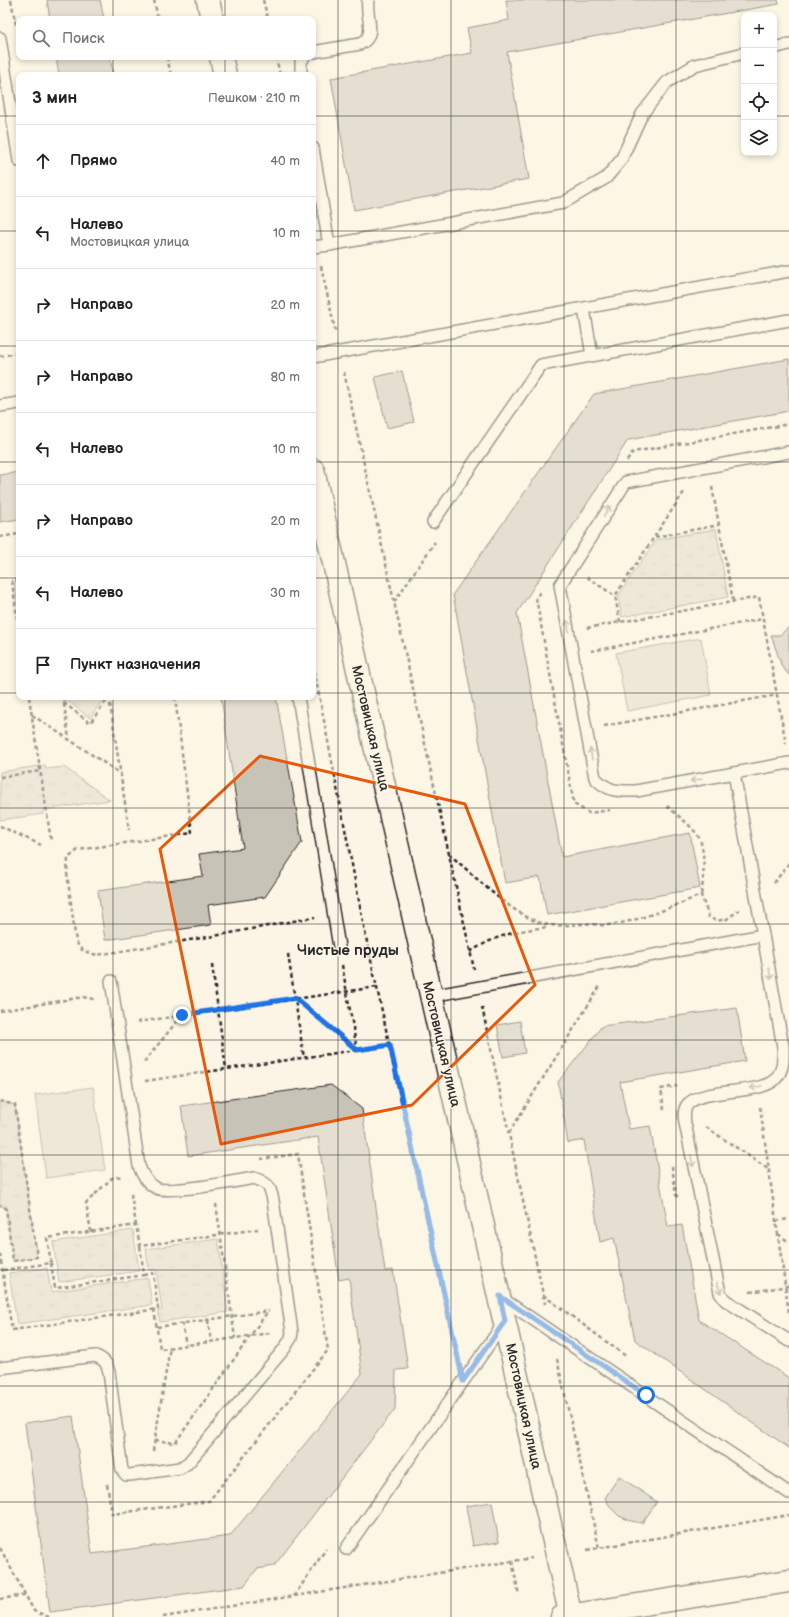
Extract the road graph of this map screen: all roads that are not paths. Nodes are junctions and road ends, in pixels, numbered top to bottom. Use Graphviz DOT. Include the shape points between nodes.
graph roads {
  1 [pos="208,0"];
  2 [pos="368,0"];
  3 [pos="211,16"];
  4 [pos="0,38"];
  5 [pos="789,44"];
  6 [pos="777,47"];
  7 [pos="316,51"];
  8 [pos="741,54"];
  9 [pos="222,60"];
  10 [pos="302,60"];
  11 [pos="2,62"];
  12 [pos="224,72"];
  13 [pos="301,72"];
  14 [pos="4,95"];
  15 [pos="16,148"];
  16 [pos="316,166"];
  17 [pos="329,245"];
  18 [pos="316,247"];
  19 [pos="789,271"];
  20 [pos="584,308"];
  21 [pos="789,320"];
  22 [pos="316,356"];
  23 [pos="592,356"];
  24 [pos="16,403"];
  25 [pos="0,406"];
  26 [pos="789,452"];
  27 [pos="316,483"];
  28 [pos="433,522"];
  29 [pos="298,700"];
  30 [pos="789,763"];
  31 [pos="734,773"];
  32 [pos="763,935"];
  33 [pos="339,947"];
  34 [pos="111,981"];
  35 [pos="431,996"];
  36 [pos="500,1296"];
  37 [pos="505,1321"];
  38 [pos="789,1341"];
  39 [pos="0,1368"];
  40 [pos="789,1493"];
  41 [pos="346,1549"];
  42 [pos="789,1581"];
  43 [pos="568,1617"];
  1 -- 3 [label="street"];
  2 -- 7 [label="lane" via="370,36 366,41"];
  4 -- 11 [label="lane"];
  5 -- 6 [label="lane"];
  8 -- 17 [label="lane" via="695,65 667,82 642,114 621,160 606,178 563,203"];
  9 -- 12 [label="street"];
  10 -- 13 [label="lane"];
  11 -- 14 [label="lane"];
  14 -- 15 [label="lane"];
  16 -- 17 [label="lane"];
  17 -- 18 [label="lane"];
  19 -- 20 [label="lane"];
  20 -- 22 [label="lane"];
  20 -- 23 [label="lane"];
  21 -- 23 [label="lane"];
  23 -- 28 [label="lane" via="541,365"];
  24 -- 25 [label="lane"];
  31 -- 26 [label="lane, one-way" via="636,791 612,790 595,778 560,585 626,482"];
  27 -- 35 [label="street, Мостовицкая улица"];
  29 -- 33 [label="lane"];
  30 -- 31 [label="lane"];
  31 -- 32 [label="lane"];
  32 -- 35 [label="lane"];
  32 -- 38 [label="lane, one-way" via="783,1047 783,1065 774,1081 766,1086 701,1097 689,1103 684,1112 721,1296"];
  34 -- 39 [label="lane" via="139,1166 143,1177 156,1188 171,1190 254,1178 271,1188 292,1338 188,1463 180,1468 130,1475 123,1473 109,1372 107,1364 101,1358 95,1356"];
  35 -- 36 [label="street, Мостовицкая улица"];
  36 -- 37 [label="street, Мостовицкая улица"];
  36 -- 40 [label="lane"];
  37 -- 41 [label="lane"];
  37 -- 43 [label="street, Мостовицкая улица"];
  42 -- 43 [label="street"];
}
